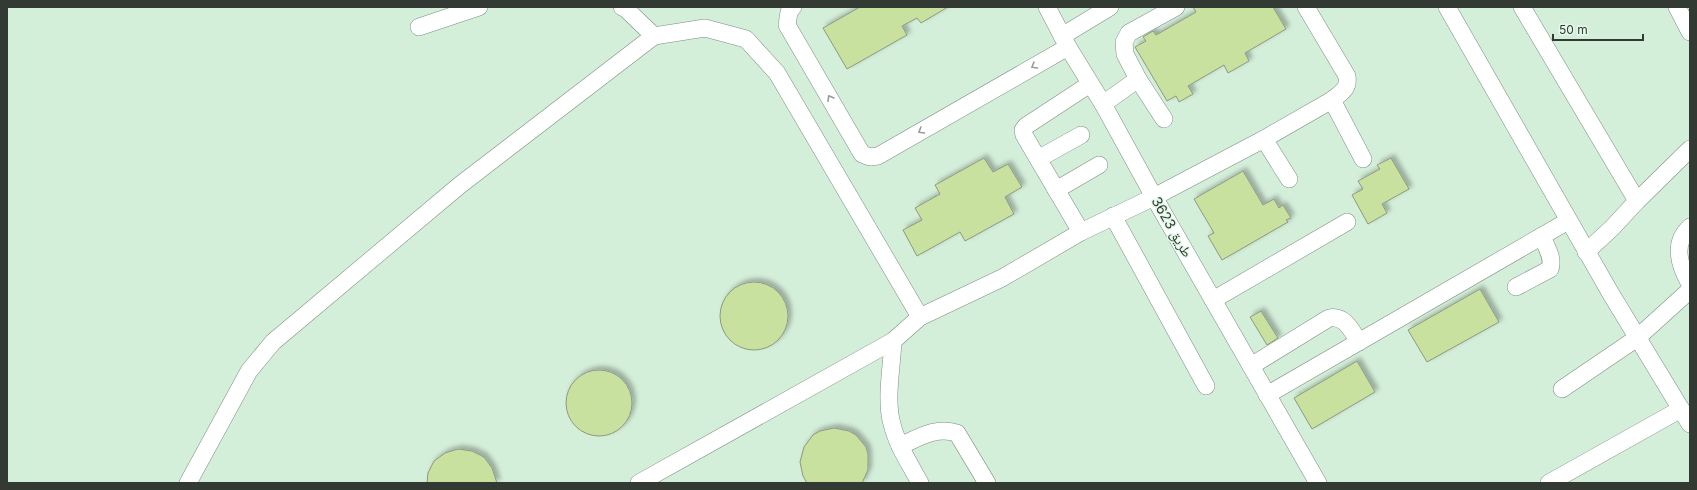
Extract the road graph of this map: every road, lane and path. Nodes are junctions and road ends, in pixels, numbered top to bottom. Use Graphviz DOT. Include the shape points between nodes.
graph roads {
  1 [pos="479,7"];
  2 [pos="622,7"];
  3 [pos="793,7"];
  4 [pos="1047,7"];
  5 [pos="1110,7"];
  6 [pos="1176,7"];
  7 [pos="1306,7"];
  8 [pos="1447,7"];
  9 [pos="1522,7"];
  10 [pos="1677,7"];
  11 [pos="419,27"];
  12 [pos="1690,32"];
  13 [pos="654,36"];
  14 [pos="1065,42"];
  15 [pos="1138,79"];
  16 [pos="1090,84"];
  17 [pos="1332,100"];
  18 [pos="1104,104"];
  19 [pos="1164,119"];
  20 [pos="1081,135"];
  21 [pos="1264,139"];
  22 [pos="1690,149"];
  23 [pos="1038,159"];
  24 [pos="1363,159"];
  25 [pos="1099,165"];
  26 [pos="1289,179"];
  27 [pos="1056,190"];
  28 [pos="1154,197"];
  29 [pos="1636,201"];
  30 [pos="1113,216"];
  31 [pos="1568,221"];
  32 [pos="1347,222"];
  33 [pos="1690,227"];
  34 [pos="1082,232"];
  35 [pos="1542,236"];
  36 [pos="1586,252"];
  37 [pos="1690,284"];
  38 [pos="1516,287"];
  39 [pos="1690,290"];
  40 [pos="1213,300"];
  41 [pos="920,317"];
  42 [pos="1637,338"];
  43 [pos="893,340"];
  44 [pos="1359,342"];
  45 [pos="1251,366"];
  46 [pos="1206,386"];
  47 [pos="1562,390"];
  48 [pos="1267,395"];
  49 [pos="1681,409"];
  50 [pos="1690,424"];
  51 [pos="900,446"];
  52 [pos="1312,478"];
  53 [pos="188,483"];
  54 [pos="639,483"];
  55 [pos="920,483"];
  56 [pos="987,483"];
  57 [pos="1549,483"];
  1 -- 11 [label="street"];
  2 -- 13 [label="street"];
  14 -- 3 [label="street, one-way" via="878,156 870,157 862,154 787,25 789,12"];
  4 -- 14 [label="street, طريق 3623"];
  5 -- 14 [label="street"];
  6 -- 15 [label="street" via="1129,33 1124,42 1124,54"];
  7 -- 17 [label="street" via="1347,76 1346,89"];
  8 -- 31 [label="street"];
  9 -- 29 [label="street"];
  10 -- 12 [label="street"];
  13 -- 41 [label="street" via="705,28 746,39 777,73"];
  13 -- 53 [label="street" via="460,185 273,342 249,372"];
  14 -- 16 [label="street, طريق 3623"];
  15 -- 18 [label="street"];
  15 -- 19 [label="street"];
  16 -- 18 [label="street, طريق 3623"];
  16 -- 23 [label="street" via="1023,130"];
  17 -- 21 [label="street"];
  17 -- 24 [label="street"];
  18 -- 28 [label="street, طريق 3623"];
  20 -- 23 [label="street"];
  21 -- 26 [label="street"];
  21 -- 28 [label="street"];
  22 -- 29 [label="street"];
  23 -- 27 [label="street"];
  25 -- 27 [label="street"];
  27 -- 34 [label="street"];
  28 -- 30 [label="street"];
  28 -- 40 [label="street, طريق 3623"];
  29 -- 36 [label="street"];
  30 -- 34 [label="street"];
  30 -- 46 [label="street"];
  31 -- 35 [label="street"];
  31 -- 36 [label="street"];
  32 -- 40 [label="street"];
  33 -- 37 [label="street" via="1683,234 1679,246 1679,259"];
  34 -- 41 [label="street" via="1002,278"];
  35 -- 38 [label="street" via="1551,258 1550,269"];
  35 -- 44 [label="street"];
  36 -- 42 [label="street"];
  39 -- 42 [label="street"];
  40 -- 45 [label="street, طريق 3623"];
  41 -- 43 [label="street"];
  42 -- 47 [label="street"];
  42 -- 49 [label="street"];
  43 -- 51 [label="street" via="890,398 892,423"];
  43 -- 54 [label="street"];
  44 -- 45 [label="street" via="1343,319 1329,318"];
  44 -- 48 [label="street"];
  45 -- 48 [label="street, طريق 3623"];
  48 -- 52 [label="street, طريق 3623"];
  49 -- 50 [label="street"];
  49 -- 57 [label="street"];
  51 -- 55 [label="street"];
  51 -- 56 [label="street" via="934,432 946,430 956,433"];
}
